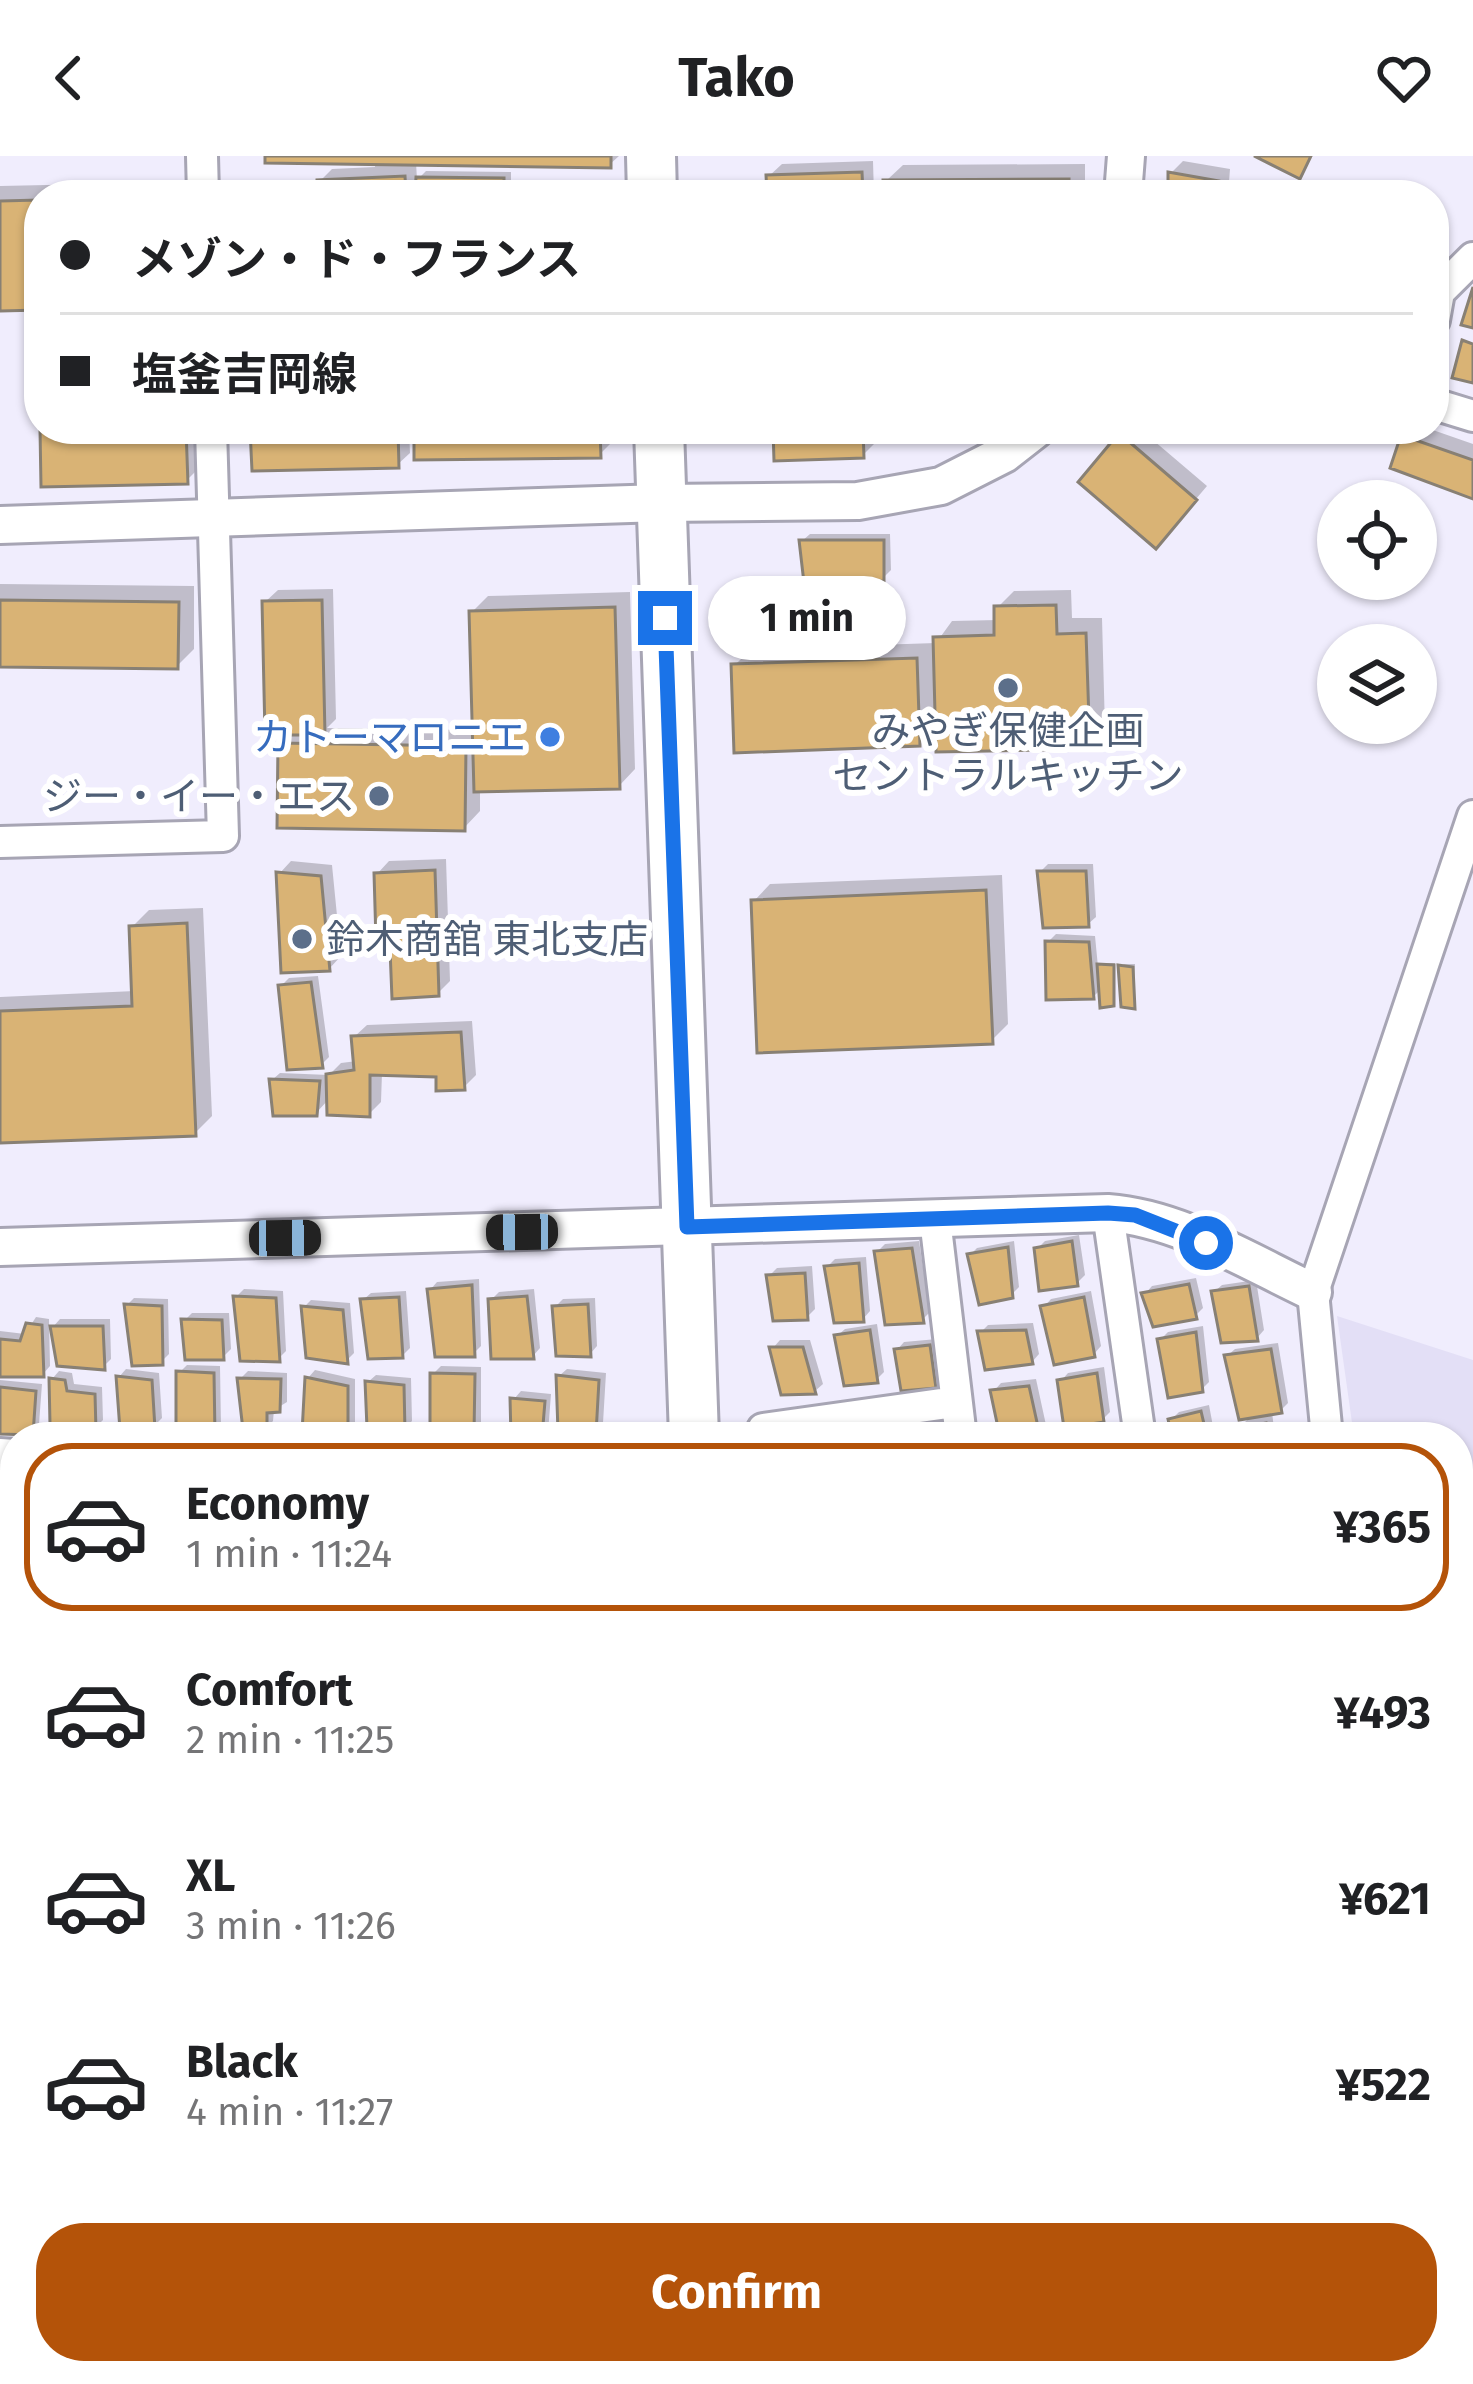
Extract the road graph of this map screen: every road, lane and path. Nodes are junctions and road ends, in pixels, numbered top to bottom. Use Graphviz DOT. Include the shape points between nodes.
graph roads {
  1 [pos="1473,258"];
  2 [pos="1449,282"];
  3 [pos="211,444"];
  4 [pos="659,444"];
  5 [pos="1014,444"];
  6 [pos="661,503"];
  7 [pos="214,520"];
  8 [pos="0,525"];
  9 [pos="1473,816"];
  10 [pos="0,842"];
  11 [pos="1108,1213"];
  12 [pos="935,1220"];
  13 [pos="687,1227"];
  14 [pos="0,1247"];
  15 [pos="1312,1292"];
  16 [pos="955,1402"];
  17 [pos="694,1422"];
  18 [pos="813,1422"];
  19 [pos="958,1422"];
  20 [pos="1138,1422"];
  21 [pos="1325,1422"];
  1 -- 2 [label="street"];
  3 -- 7 [label="street"];
  4 -- 6 [label="main road"];
  5 -- 6 [label="street" via="973,471 914,492 858,501"];
  6 -- 7 [label="street"];
  6 -- 13 [label="main road"];
  7 -- 8 [label="street"];
  7 -- 10 [label="street" via="223,836"];
  9 -- 15 [label="street"];
  11 -- 12 [label="street"];
  11 -- 15 [label="street" via="1170,1227"];
  11 -- 20 [label="street"];
  12 -- 13 [label="street"];
  12 -- 16 [label="street"];
  13 -- 14 [label="street"];
  13 -- 17 [label="main road"];
  15 -- 21 [label="street"];
  16 -- 18 [label="street"];
  16 -- 19 [label="street"];
}
